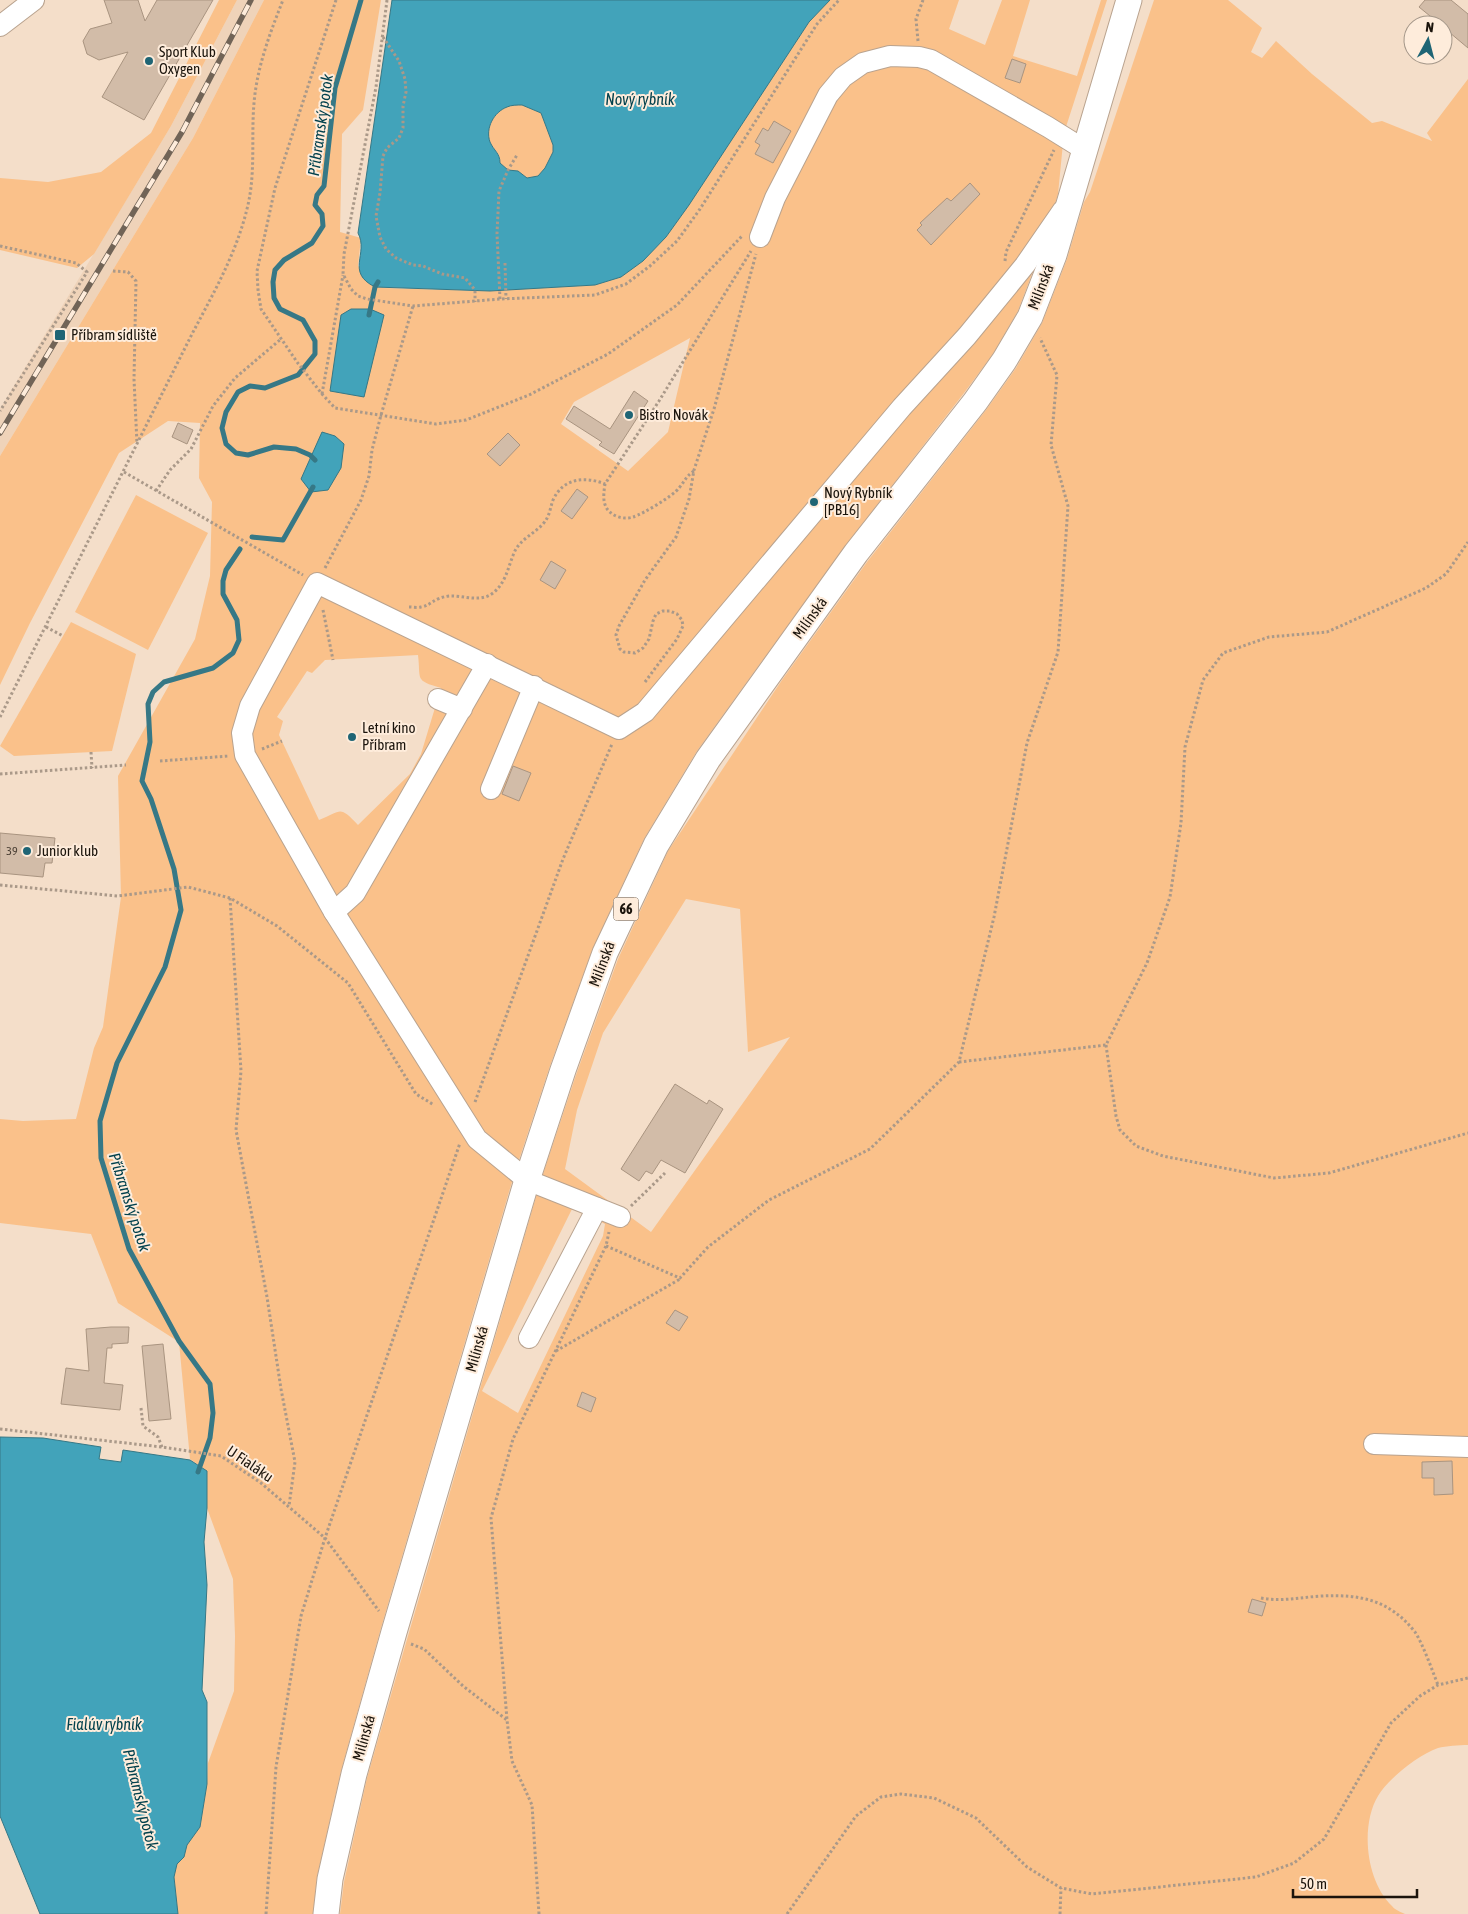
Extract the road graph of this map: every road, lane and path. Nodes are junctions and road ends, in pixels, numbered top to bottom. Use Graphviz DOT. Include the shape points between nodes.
graph roads {
  1 [pos="34,0"];
  2 [pos="283,0"];
  3 [pos="336,0"];
  4 [pos="387,0"];
  5 [pos="839,0"];
  6 [pos="923,0"];
  7 [pos="1129,0"];
  8 [pos="0,26"];
  9 [pos="383,37"];
  10 [pos="919,57"];
  11 [pos="1085,150"];
  12 [pos="517,155"];
  13 [pos="1071,198"];
  14 [pos="752,235"];
  15 [pos="0,246"];
  16 [pos="506,263"];
  17 [pos="113,271"];
  18 [pos="343,274"];
  19 [pos="500,299"];
  20 [pos="506,299"];
  21 [pos="475,302"];
  22 [pos="413,306"];
  23 [pos="1030,317"];
  24 [pos="281,338"];
  25 [pos="322,394"];
  26 [pos="0,411"];
  27 [pos="381,415"];
  28 [pos="137,445"];
  29 [pos="694,470"];
  30 [pos="124,472"];
  31 [pos="605,484"];
  32 [pos="156,491"];
  33 [pos="1468,542"];
  34 [pos="317,583"];
  35 [pos="406,607"];
  36 [pos="46,627"];
  37 [pos="63,636"];
  38 [pos="333,660"];
  39 [pos="487,664"];
  40 [pos="642,685"];
  41 [pos="534,686"];
  42 [pos="438,699"];
  43 [pos="462,709"];
  44 [pos="0,717"];
  45 [pos="619,729"];
  46 [pos="91,752"];
  47 [pos="245,755"];
  48 [pos="160,761"];
  49 [pos="126,765"];
  50 [pos="92,768"];
  51 [pos="0,774"];
  52 [pos="491,789"];
  53 [pos="0,885"];
  54 [pos="230,898"];
  55 [pos="334,912"];
  56 [pos="1106,1044"];
  57 [pos="959,1062"];
  58 [pos="441,1110"];
  59 [pos="467,1125"];
  60 [pos="1468,1133"];
  61 [pos="665,1173"];
  62 [pos="527,1180"];
  63 [pos="610,1213"];
  64 [pos="606,1246"];
  65 [pos="680,1278"];
  66 [pos="529,1338"];
  67 [pos="556,1351"];
  68 [pos="141,1408"];
  69 [pos="0,1429"];
  70 [pos="1374,1444"];
  71 [pos="162,1447"];
  72 [pos="1468,1447"];
  73 [pos="289,1507"];
  74 [pos="325,1538"];
  75 [pos="1261,1598"];
  76 [pos="400,1637"];
  77 [pos="1468,1678"];
  78 [pos="1438,1685"];
  79 [pos="508,1720"];
  80 [pos="1061,1888"];
  81 [pos="266,1914"];
  82 [pos="326,1914"];
  83 [pos="539,1914"];
  84 [pos="787,1914"];
  85 [pos="1060,1914"];
  1 -- 8 [label="street"];
  2 -- 28 [label="path" via="264,50 254,102 253,172 236,247"];
  3 -- 24 [label="path" via="275,188 257,271 261,309"];
  4 -- 9 [label="path"];
  5 -- 20 [label="path" via="817,24 700,209 677,241 650,266 626,284 595,295"];
  6 -- 10 [label="path" via="916,19"];
  7 -- 11 [label="main road, Milínská / 66"];
  9 -- 18 [label="path"];
  9 -- 21 [label="path" via="399,61 406,92 403,128 399,138 383,156 376,216 380,237 396,258 464,278 475,290"];
  10 -- 11 [label="street" via="931,60"];
  10 -- 14 [label="street" via="890,56 863,64 843,77 828,95 775,198"];
  11 -- 13 [label="main road, Milínská / 66"];
  12 -- 19 [label="path" via="499,191"];
  13 -- 23 [label="main road, Milínská / 66"];
  13 -- 45 [label="street" via="1025,266 967,336 902,407 645,712"];
  14 -- 27 [label="path" via="677,305 608,354 529,395 466,420 444,423"];
  14 -- 29 [label="path" via="714,409"];
  14 -- 31 [label="path" via="659,401"];
  15 -- 26 [label="path" via="76,263 87,272"];
  16 -- 20 [label="path"];
  17 -- 28 [label="path" via="128,272 136,281 134,379"];
  18 -- 22 [label="path" via="358,296"];
  18 -- 25 [label="path"];
  19 -- 20 [label="path"];
  19 -- 21 [label="path"];
  21 -- 22 [label="path"];
  22 -- 27 [label="path"];
  23 -- 57 [label="path" via="1057,375 1051,445 1068,506 1058,652 1027,743 994,917"];
  23 -- 62 [label="main road, Milínská / 66" via="975,402 856,553 708,759 656,845 605,954"];
  24 -- 25 [label="path"];
  24 -- 32 [label="path" via="235,378 213,406 190,449"];
  25 -- 27 [label="path" via="335,408"];
  27 -- 34 [label="path" via="361,500"];
  28 -- 30 [label="path"];
  29 -- 31 [label="path" via="679,488 632,518 618,517 608,511 603,499"];
  29 -- 40 [label="path" via="689,499 676,537 645,580 616,635 620,649 635,653 649,639 656,614 670,610 682,620 677,639"];
  30 -- 32 [label="path"];
  30 -- 36 [label="path"];
  31 -- 35 [label="path" via="592,479 578,479 564,485 542,525 514,551 505,579 493,593 480,599 438,597 421,607"];
  32 -- 34 [label="path"];
  33 -- 56 [label="path" via="1446,574 1426,588 1326,632 1269,637 1223,653 1203,680 1185,747 1181,823 1170,897 1148,963"];
  34 -- 38 [label="path"];
  34 -- 39 [label="street"];
  34 -- 47 [label="street" via="250,706 242,733"];
  36 -- 37 [label="path"];
  36 -- 44 [label="path"];
  39 -- 41 [label="street"];
  39 -- 43 [label="street"];
  41 -- 45 [label="street"];
  41 -- 52 [label="street"];
  42 -- 43 [label="street"];
  43 -- 55 [label="street" via="355,894"];
  45 -- 59 [label="path" via="563,858"];
  46 -- 50 [label="path"];
  47 -- 48 [label="path"];
  47 -- 55 [label="street"];
  49 -- 50 [label="path"];
  50 -- 51 [label="path"];
  53 -- 54 [label="path" via="118,896 188,887"];
  54 -- 58 [label="path" via="277,926 348,983 416,1094"];
  54 -- 73 [label="path" via="241,1071 236,1130 295,1462"];
  55 -- 59 [label="street"];
  56 -- 57 [label="path"];
  56 -- 60 [label="path" via="1120,1130 1136,1146 1163,1156 1274,1178 1330,1173"];
  57 -- 65 [label="path" via="870,1149 768,1200 708,1247"];
  59 -- 62 [label="street" via="477,1139"];
  59 -- 74 [label="path"];
  61 -- 63 [label="path"];
  62 -- 63 [label="street"];
  62 -- 76 [label="main road, Milínská / 66"];
  63 -- 64 [label="path"];
  63 -- 66 [label="street"];
  64 -- 65 [label="path"];
  64 -- 67 [label="path"];
  65 -- 67 [label="path"];
  67 -- 79 [label="path" via="513,1439 491,1518"];
  68 -- 71 [label="path" via="143,1426 158,1437"];
  69 -- 71 [label="path, U Fialáku"];
  70 -- 72 [label="street"];
  71 -- 73 [label="path, U Fialáku" via="221,1456"];
  73 -- 74 [label="path, U Fialáku"];
  74 -- 76 [label="path, U Fialáku"];
  74 -- 81 [label="path" via="301,1616 276,1767"];
  75 -- 78 [label="path" via="1278,1601 1321,1596 1362,1597 1380,1603 1416,1633"];
  76 -- 79 [label="path" via="424,1649 463,1686"];
  76 -- 82 [label="main road, Milínská / 66" via="354,1774 330,1880"];
  77 -- 78 [label="path"];
  78 -- 80 [label="path" via="1420,1696 1391,1723 1324,1838 1294,1863 1256,1877 1236,1880 1092,1894"];
  79 -- 83 [label="path" via="512,1761 532,1805"];
  80 -- 84 [label="path" via="1027,1867 976,1818 934,1798 900,1794 881,1797 856,1816"];
  80 -- 85 [label="path"];
}
